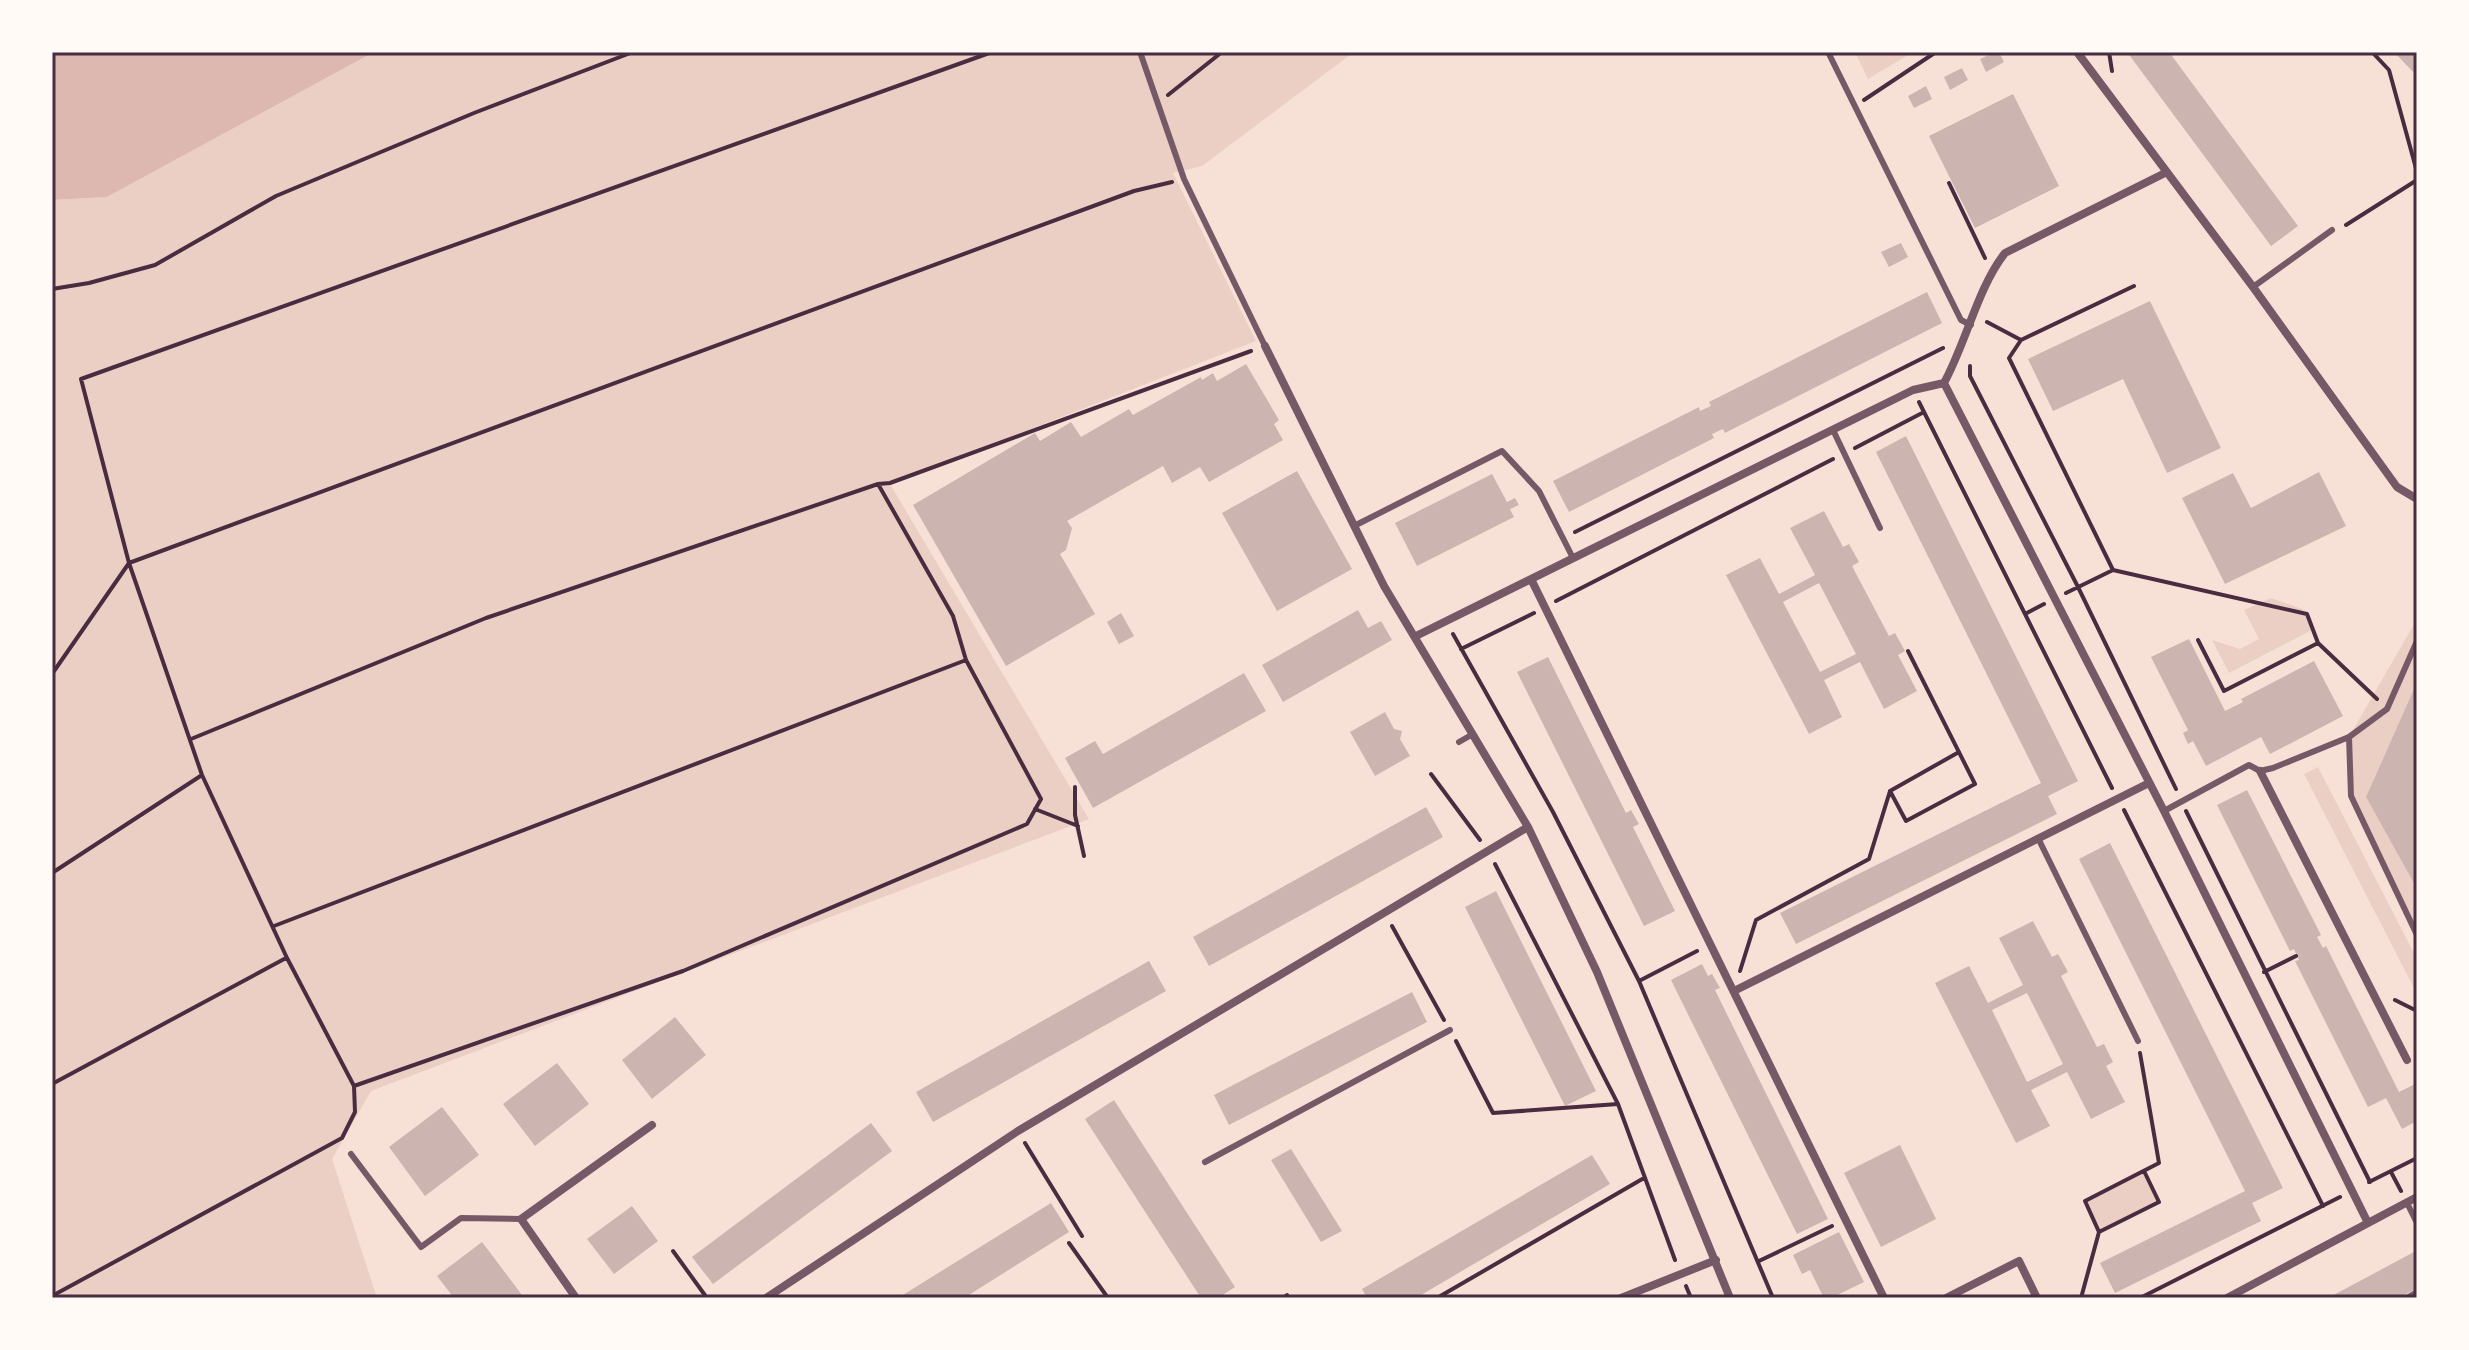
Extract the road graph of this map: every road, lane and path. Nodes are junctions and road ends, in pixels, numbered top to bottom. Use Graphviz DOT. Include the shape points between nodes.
graph roads {
  1 [pos="633,52"];
  2 [pos="992,52"];
  3 [pos="1140,52"];
  4 [pos="1222,52"];
  5 [pos="1828,52"];
  6 [pos="1936,52"];
  7 [pos="2077,52"];
  8 [pos="2109,52"];
  9 [pos="2372,52"];
  10 [pos="2112,71"];
  11 [pos="1158,103"];
  12 [pos="1855,106"];
  13 [pos="2167,172"];
  14 [pos="2417,172"];
  15 [pos="1184,179"];
  16 [pos="2417,180"];
  17 [pos="1949,183"];
  18 [pos="2332,230"];
  19 [pos="1995,267"];
  20 [pos="2134,286"];
  21 [pos="2253,287"];
  22 [pos="52,289"];
  23 [pos="1991,311"];
  24 [pos="1961,320"];
  25 [pos="1971,325"];
  26 [pos="2021,340"];
  27 [pos="1265,346"];
  28 [pos="1945,348"];
  29 [pos="1959,355"];
  30 [pos="1944,383"];
  31 [pos="1924,412"];
  32 [pos="1833,430"];
  33 [pos="1844,453"];
  34 [pos="878,484"];
  35 [pos="2417,499"];
  36 [pos="1354,526"];
  37 [pos="1880,528"];
  38 [pos="1562,538"];
  39 [pos="1573,558"];
  40 [pos="129,563"];
  41 [pos="1531,579"];
  42 [pos="1545,607"];
  43 [pos="1446,622"];
  44 [pos="1416,636"];
  45 [pos="2198,640"];
  46 [pos="2417,641"];
  47 [pos="2318,643"];
  48 [pos="1461,649"];
  49 [pos="1908,651"];
  50 [pos="966,660"];
  51 [pos="52,674"];
  52 [pos="2387,709"];
  53 [pos="1473,734"];
  54 [pos="2349,737"];
  55 [pos="191,739"];
  56 [pos="1459,742"];
  57 [pos="1959,752"];
  58 [pos="2260,771"];
  59 [pos="1431,774"];
  60 [pos="202,775"];
  61 [pos="2149,783"];
  62 [pos="1075,787"];
  63 [pos="1890,791"];
  64 [pos="2181,801"];
  65 [pos="1035,809"];
  66 [pos="2164,811"];
  67 [pos="1078,826"];
  68 [pos="1528,827"];
  69 [pos="2038,838"];
  70 [pos="1487,850"];
  71 [pos="1084,856"];
  72 [pos="52,873"];
  73 [pos="1384,911"];
  74 [pos="274,926"];
  75 [pos="2417,935"];
  76 [pos="1710,945"];
  77 [pos="2296,956"];
  78 [pos="287,958"];
  79 [pos="2264,972"];
  80 [pos="1639,981"];
  81 [pos="2248,981"];
  82 [pos="1734,991"];
  83 [pos="1450,1030"];
  84 [pos="2138,1041"];
  85 [pos="2407,1060"];
  86 [pos="52,1084"];
  87 [pos="354,1086"];
  88 [pos="1618,1104"];
  89 [pos="652,1125"];
  90 [pos="1018,1131"];
  91 [pos="351,1154"];
  92 [pos="2417,1158"];
  93 [pos="1205,1162"];
  94 [pos="2144,1171"];
  95 [pos="1644,1178"];
  96 [pos="2370,1182"];
  97 [pos="2352,1191"];
  98 [pos="2417,1197"];
  99 [pos="2407,1203"];
  100 [pos="521,1219"];
  101 [pos="1846,1219"];
  102 [pos="2368,1223"];
  103 [pos="2417,1223"];
  104 [pos="2099,1232"];
  105 [pos="1082,1236"];
  106 [pos="1069,1243"];
  107 [pos="673,1251"];
  108 [pos="1716,1260"];
  109 [pos="1759,1261"];
  110 [pos="1681,1274"];
  111 [pos="2417,1292"];
  112 [pos="52,1296"];
  113 [pos="576,1298"];
  114 [pos="707,1298"];
  115 [pos="766,1298"];
  116 [pos="1108,1298"];
  117 [pos="1437,1298"];
  118 [pos="1621,1298"];
  119 [pos="1691,1298"];
  120 [pos="1730,1298"];
  121 [pos="1773,1298"];
  122 [pos="1884,1298"];
  123 [pos="1946,1298"];
  124 [pos="2037,1298"];
  125 [pos="2081,1298"];
  126 [pos="2140,1298"];
  127 [pos="2227,1298"];
  128 [pos="2407,1298"];
  1 -- 22 [label="path" via="276,196 155,265"];
  2 -- 40 [label="path" via="81,379"];
  3 -- 11 [label="lane"];
  4 -- 11 [label="path"];
  5 -- 12 [label="lane"];
  6 -- 12 [label="path"];
  7 -- 13 [label="street"];
  8 -- 10 [label="path"];
  9 -- 14 [label="path" via="2389,70"];
  11 -- 15 [label="lane"];
  12 -- 24 [label="lane"];
  13 -- 19 [label="street" via="2005,253"];
  13 -- 21 [label="street"];
  15 -- 27 [label="lane"];
  15 -- 40 [label="path" via="1134,191"];
  16 -- 18 [label="path"];
  17 -- 19 [label="path" via="1987,261"];
  18 -- 21 [label="lane"];
  19 -- 25 [label="street"];
  20 -- 26 [label="path"];
  21 -- 35 [label="street" via="2397,487"];
  23 -- 26 [label="path" via="1986,324"];
  24 -- 25 [label="lane"];
  24 -- 28 [label="path"];
  25 -- 29 [label="street"];
  26 -- 47 [label="path" via="2009,358 2113,570 2307,614"];
  27 -- 34 [label="path"];
  27 -- 36 [label="street"];
  28 -- 29 [label="path"];
  28 -- 38 [label="path"];
  29 -- 30 [label="street"];
  29 -- 64 [label="path" via="1971,361 1970,376"];
  30 -- 32 [label="street" via="1913,390"];
  30 -- 61 [label="street"];
  31 -- 33 [label="path"];
  32 -- 33 [label="lane"];
  32 -- 39 [label="street"];
  33 -- 37 [label="lane"];
  33 -- 42 [label="path"];
  34 -- 50 [label="path" via="953,616"];
  34 -- 55 [label="path" via="486,618"];
  36 -- 38 [label="lane" via="1502,451 1539,491"];
  36 -- 44 [label="street"];
  38 -- 39 [label="lane"];
  39 -- 41 [label="street"];
  40 -- 51 [label="path"];
  40 -- 55 [label="path"];
  41 -- 42 [label="street"];
  41 -- 43 [label="street"];
  42 -- 48 [label="path"];
  42 -- 76 [label="street"];
  43 -- 44 [label="street"];
  43 -- 48 [label="path"];
  44 -- 53 [label="street"];
  45 -- 47 [label="path" via="2224,691"];
  46 -- 52 [label="lane"];
  47 -- 52 [label="path"];
  48 -- 80 [label="path" via="1553,812"];
  49 -- 57 [label="path"];
  50 -- 65 [label="path" via="1041,799"];
  50 -- 74 [label="path"];
  52 -- 54 [label="lane"];
  53 -- 56 [label="lane"];
  53 -- 68 [label="street"];
  54 -- 58 [label="lane"];
  54 -- 75 [label="lane" via="2351,796"];
  55 -- 60 [label="path"];
  57 -- 63 [label="path"];
  57 -- 63 [label="path" via="1975,784 1906,821"];
  58 -- 64 [label="lane" via="2249,765"];
  58 -- 85 [label="street"];
  59 -- 70 [label="path"];
  60 -- 72 [label="path"];
  60 -- 74 [label="path"];
  61 -- 66 [label="street"];
  61 -- 69 [label="street"];
  62 -- 67 [label="path"];
  63 -- 82 [label="path" via="1869,859 1756,920"];
  64 -- 66 [label="lane"];
  64 -- 79 [label="path"];
  65 -- 67 [label="path"];
  65 -- 87 [label="path" via="1027,824 683,971"];
  66 -- 81 [label="street"];
  67 -- 71 [label="path"];
  68 -- 70 [label="street"];
  68 -- 108 [label="street" via="1597,972"];
  69 -- 82 [label="street"];
  69 -- 84 [label="lane"];
  70 -- 73 [label="street"];
  70 -- 88 [label="path"];
  73 -- 83 [label="path"];
  73 -- 90 [label="street"];
  74 -- 78 [label="path"];
  76 -- 80 [label="path"];
  76 -- 82 [label="street"];
  77 -- 79 [label="path"];
  78 -- 86 [label="path"];
  78 -- 87 [label="path"];
  79 -- 81 [label="path"];
  79 -- 96 [label="path"];
  80 -- 109 [label="path"];
  81 -- 97 [label="street"];
  82 -- 101 [label="street"];
  83 -- 88 [label="path" via="1493,1113"];
  83 -- 93 [label="lane"];
  84 -- 94 [label="path" via="2159,1163"];
  87 -- 112 [label="path" via="355,1112 342,1138"];
  88 -- 95 [label="path"];
  89 -- 100 [label="street"];
  90 -- 105 [label="path"];
  90 -- 115 [label="street"];
  91 -- 100 [label="lane" via="421,1247 461,1218"];
  92 -- 96 [label="path"];
  94 -- 104 [label="path" via="2085,1201"];
  94 -- 104 [label="path" via="2159,1202"];
  95 -- 110 [label="path"];
  95 -- 117 [label="path"];
  96 -- 97 [label="path"];
  97 -- 102 [label="street"];
  97 -- 126 [label="path"];
  98 -- 99 [label="street"];
  99 -- 102 [label="street"];
  99 -- 103 [label="lane"];
  100 -- 113 [label="street"];
  101 -- 109 [label="path"];
  101 -- 122 [label="street"];
  102 -- 127 [label="street"];
  104 -- 125 [label="path"];
  106 -- 116 [label="path"];
  107 -- 114 [label="path"];
  108 -- 110 [label="street"];
  108 -- 120 [label="street"];
  109 -- 121 [label="path"];
  110 -- 118 [label="street"];
  110 -- 119 [label="path"];
  111 -- 128 [label="lane"];
  123 -- 124 [label="street" via="2019,1261"];
}
